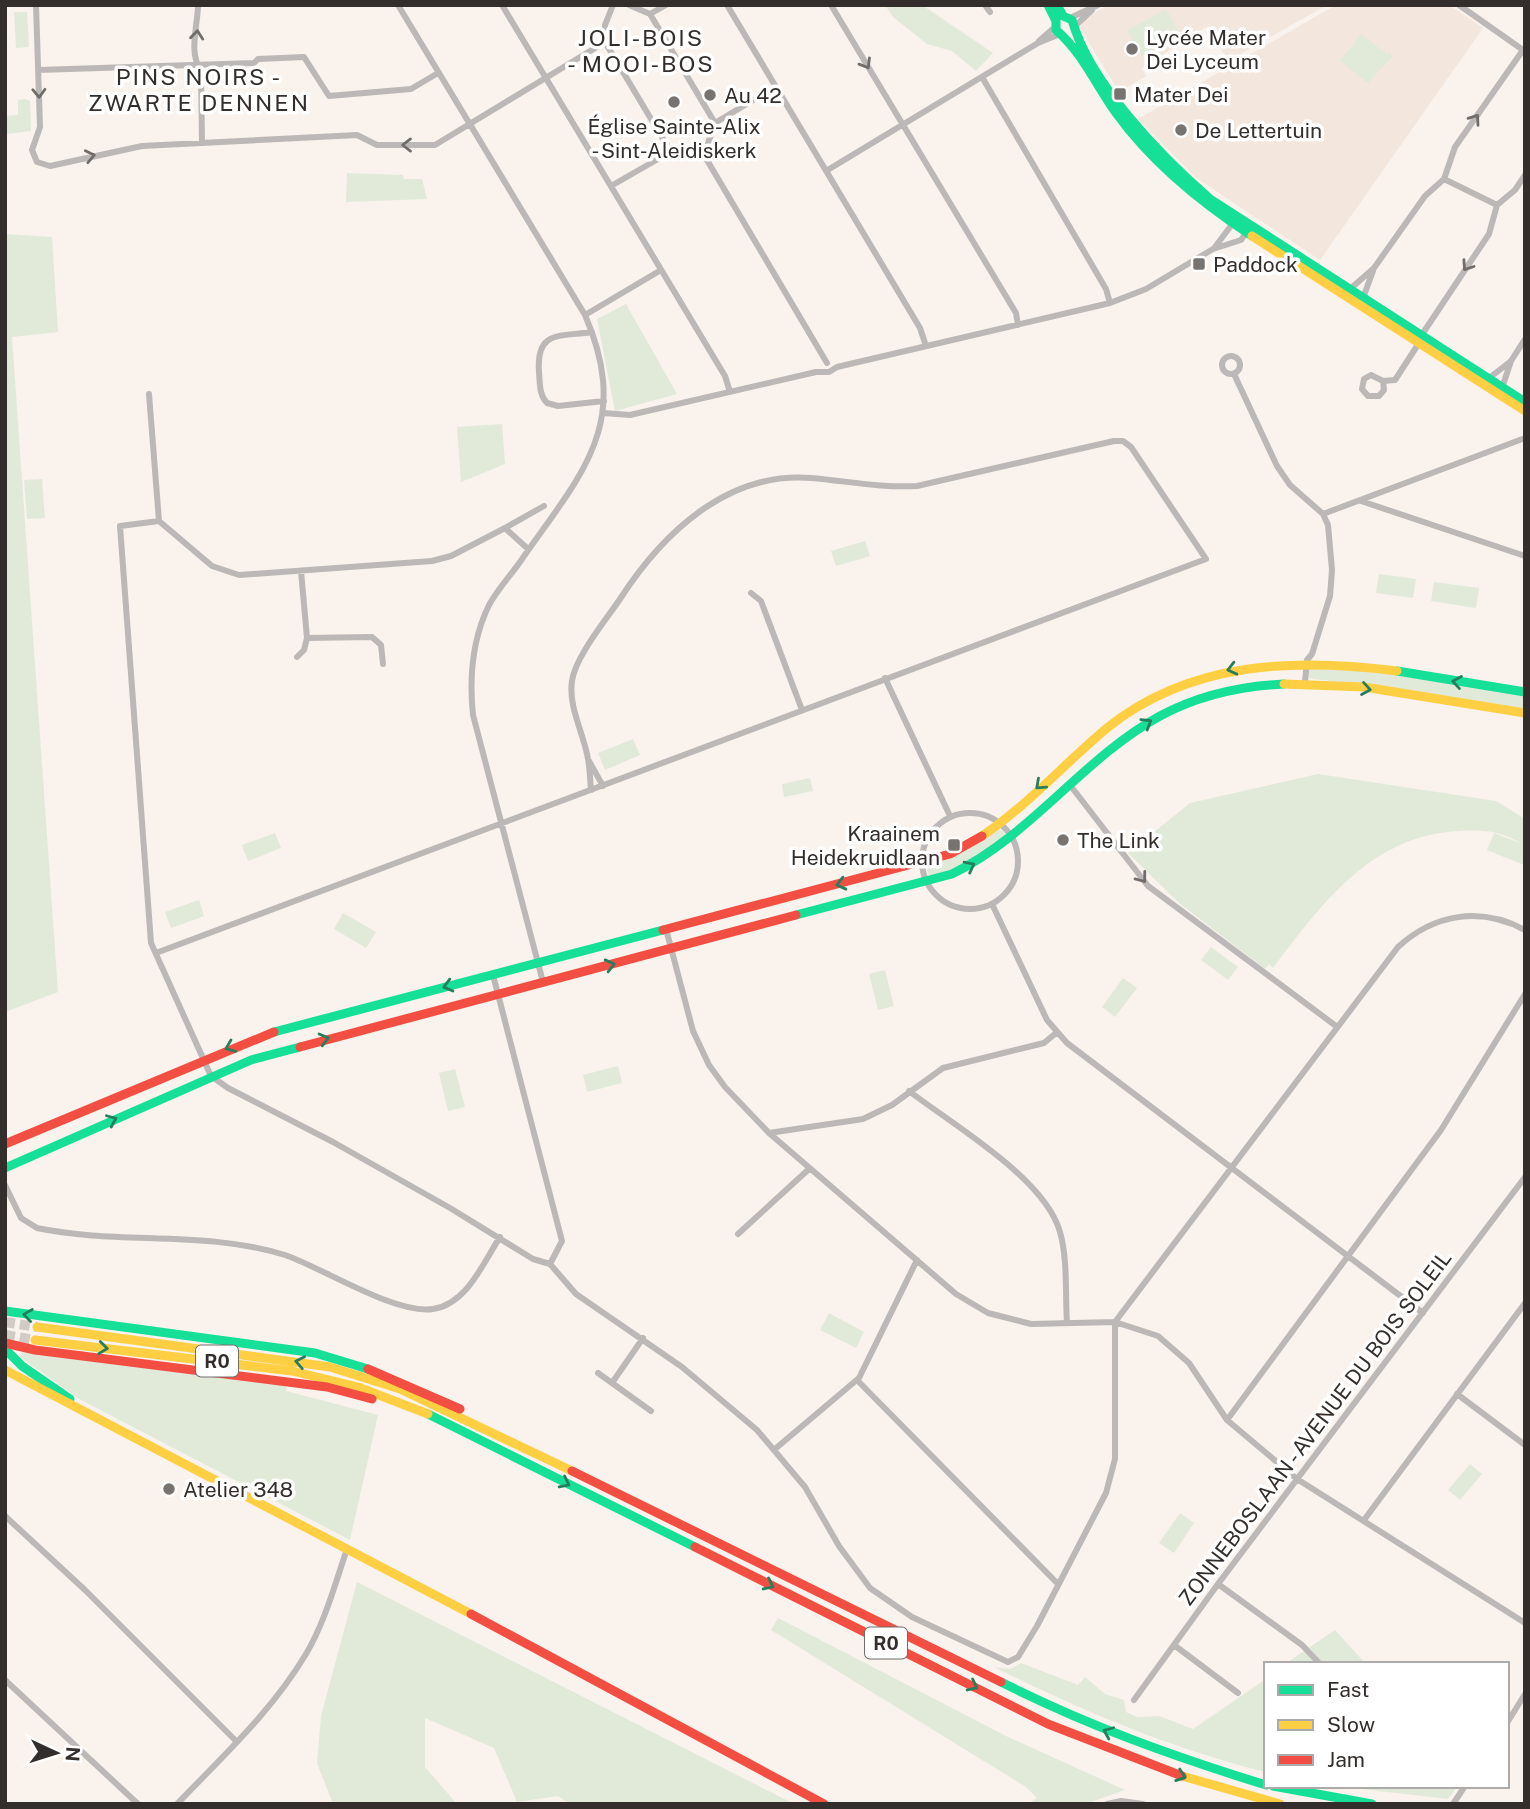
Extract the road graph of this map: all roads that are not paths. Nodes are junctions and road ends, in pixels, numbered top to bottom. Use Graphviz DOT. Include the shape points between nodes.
graph roads {
  1 [pos="36,5"];
  2 [pos="198,5"];
  3 [pos="398,5"];
  4 [pos="502,5"];
  5 [pos="613,5"];
  6 [pos="629,5"];
  7 [pos="666,5"];
  8 [pos="727,5"];
  9 [pos="831,5"];
  10 [pos="985,5"];
  11 [pos="1048,5"];
  12 [pos="1057,5"];
  13 [pos="1459,5"];
  14 [pos="1097,6"];
  15 [pos="990,12"];
  16 [pos="650,14"];
  17 [pos="1064,26"];
  18 [pos="605,43"];
  19 [pos="1524,50"];
  20 [pos="197,65"];
  21 [pos="38,71"];
  22 [pos="438,73"];
  23 [pos="545,77"];
  24 [pos="982,77"];
  25 [pos="775,87"];
  26 [pos="468,123"];
  27 [pos="715,123"];
  28 [pos="903,125"];
  29 [pos="202,143"];
  30 [pos="672,151"];
  31 [pos="704,155"];
  32 [pos="826,171"];
  33 [pos="1525,174"];
  34 [pos="1444,179"];
  35 [pos="611,186"];
  36 [pos="1497,205"];
  37 [pos="1240,219"];
  38 [pos="1230,224"];
  39 [pos="1248,230"];
  40 [pos="1213,248"];
  41 [pos="1374,268"];
  42 [pos="661,270"];
  43 [pos="1349,290"];
  44 [pos="1363,299"];
  45 [pos="1110,303"];
  46 [pos="585,315"];
  47 [pos="1018,325"];
  48 [pos="593,332"];
  49 [pos="1420,339"];
  50 [pos="1525,340"];
  51 [pos="926,346"];
  52 [pos="1511,361"];
  53 [pos="827,363"];
  54 [pos="837,367"];
  55 [pos="816,372"];
  56 [pos="1234,374"];
  57 [pos="1488,379"];
  58 [pos="1383,380"];
  59 [pos="1502,388"];
  60 [pos="730,391"];
  61 [pos="149,394"];
  62 [pos="604,401"];
  63 [pos="1525,402"];
  64 [pos="1525,411"];
  65 [pos="603,413"];
  66 [pos="1525,438"];
  67 [pos="1360,501"];
  68 [pos="544,506"];
  69 [pos="1323,514"];
  70 [pos="159,521"];
  71 [pos="505,528"];
  72 [pos="528,549"];
  73 [pos="1525,556"];
  74 [pos="301,571"];
  75 [pos="751,593"];
  76 [pos="307,638"];
  77 [pos="298,657"];
  78 [pos="1307,662"];
  79 [pos="383,664"];
  80 [pos="885,678"];
  81 [pos="1305,681"];
  82 [pos="1525,692"];
  83 [pos="802,710"];
  84 [pos="1525,713"];
  85 [pos="588,759"];
  86 [pos="1057,770"];
  87 [pos="1070,785"];
  88 [pos="603,786"];
  89 [pos="591,790"];
  90 [pos="950,816"];
  91 [pos="999,822"];
  92 [pos="501,824"];
  93 [pos="1012,838"];
  94 [pos="921,864"];
  95 [pos="927,882"];
  96 [pos="992,904"];
  97 [pos="666,929"];
  98 [pos="1525,930"];
  99 [pos="671,949"];
  100 [pos="156,953"];
  101 [pos="538,963"];
  102 [pos="493,975"];
  103 [pos="543,982"];
  104 [pos="498,993"];
  105 [pos="1525,994"];
  106 [pos="1336,1026"];
  107 [pos="1056,1033"];
  108 [pos="203,1058"];
  109 [pos="211,1076"];
  110 [pos="909,1091"];
  111 [pos="72,1115"];
  112 [pos="769,1133"];
  113 [pos="80,1134"];
  114 [pos="5,1144"];
  115 [pos="1230,1167"];
  116 [pos="5,1168"];
  117 [pos="809,1169"];
  118 [pos="1525,1177"];
  119 [pos="5,1185"];
  120 [pos="738,1234"];
  121 [pos="500,1237"];
  122 [pos="1348,1256"];
  123 [pos="916,1260"];
  124 [pos="551,1264"];
  125 [pos="1525,1303"];
  126 [pos="5,1311"];
  127 [pos="1423,1312"];
  128 [pos="1115,1322"];
  129 [pos="1067,1323"];
  130 [pos="37,1327"];
  131 [pos="643,1338"];
  132 [pos="35,1339"];
  133 [pos="5,1343"];
  134 [pos="19,1347"];
  135 [pos="5,1349"];
  136 [pos="14,1358"];
  137 [pos="5,1370"];
  138 [pos="368,1373"];
  139 [pos="598,1373"];
  140 [pos="857,1380"];
  141 [pos="612,1383"];
  142 [pos="1457,1394"];
  143 [pos="394,1403"];
  144 [pos="82,1409"];
  145 [pos="651,1411"];
  146 [pos="1227,1420"];
  147 [pos="1524,1442"];
  148 [pos="775,1449"];
  149 [pos="1297,1479"];
  150 [pos="5,1516"];
  151 [pos="1364,1520"];
  152 [pos="347,1549"];
  153 [pos="1058,1584"];
  154 [pos="1218,1584"];
  155 [pos="1525,1623"];
  156 [pos="1174,1645"];
  157 [pos="1318,1662"];
  158 [pos="5,1680"];
  159 [pos="1238,1693"];
  160 [pos="1525,1695"];
  161 [pos="1134,1700"];
  162 [pos="1509,1720"];
  163 [pos="237,1742"];
  164 [pos="1264,1784"];
  165 [pos="1284,1788"];
  166 [pos="1464,1788"];
  167 [pos="138,1804"];
  168 [pos="177,1804"];
  169 [pos="824,1804"];
  170 [pos="1107,1804"];
  171 [pos="1143,1804"];
  172 [pos="1280,1804"];
  173 [pos="1372,1804"];
  174 [pos="1452,1804"];
  1 -- 21 [label="street"];
  20 -- 2 [label="street, one-way"];
  3 -- 22 [label="street"];
  4 -- 23 [label="street"];
  5 -- 18 [label="street"];
  6 -- 16 [label="street"];
  7 -- 16 [label="street"];
  8 -- 25 [label="street"];
  9 -- 28 [label="street, one-way"];
  10 -- 15 [label="street"];
  11 -- 17 [label="main road"];
  12 -- 17 [label="main road"];
  13 -- 19 [label="street"];
  14 -- 17 [label="street"];
  16 -- 27 [label="street"];
  17 -- 24 [label="street"];
  17 -- 37 [label="main road" via="1128,118 1180,173"];
  17 -- 38 [label="main road" via="1115,113 1142,146"];
  18 -- 23 [label="street"];
  18 -- 30 [label="street"];
  34 -- 19 [label="street, one-way" via="1455,147"];
  20 -- 21 [label="street"];
  20 -- 22 [label="street" via="304,57 329,96 411,89"];
  20 -- 29 [label="street" via="201,70"];
  21 -- 29 [label="street, one-way" via="40,127 32,150 41,164 50,166 142,146"];
  22 -- 26 [label="street"];
  23 -- 26 [label="street"];
  23 -- 35 [label="street"];
  24 -- 28 [label="street"];
  24 -- 45 [label="street"];
  25 -- 27 [label="street"];
  25 -- 32 [label="street"];
  26 -- 29 [label="street, one-way" via="435,145 377,145 357,135"];
  26 -- 46 [label="street"];
  27 -- 31 [label="street"];
  28 -- 32 [label="street"];
  28 -- 47 [label="street" via="1016,313"];
  30 -- 31 [label="street"];
  30 -- 35 [label="street"];
  31 -- 53 [label="street"];
  32 -- 51 [label="street" via="920,328"];
  33 -- 36 [label="street"];
  34 -- 36 [label="street"];
  34 -- 41 [label="street" via="1425,196"];
  35 -- 42 [label="street"];
  36 -- 49 [label="street, one-way" via="1489,234"];
  37 -- 38 [label="street"];
  37 -- 39 [label="main road"];
  38 -- 39 [label="main road"];
  38 -- 40 [label="street"];
  39 -- 40 [label="street" via="1241,240"];
  39 -- 43 [label="main road"];
  39 -- 49 [label="main road"];
  40 -- 45 [label="street" via="1146,289"];
  41 -- 43 [label="street"];
  41 -- 44 [label="street"];
  42 -- 46 [label="street"];
  42 -- 60 [label="street"];
  43 -- 44 [label="main road"];
  44 -- 49 [label="main road"];
  45 -- 47 [label="street"];
  46 -- 48 [label="street"];
  47 -- 51 [label="street"];
  48 -- 62 [label="street"];
  48 -- 62 [label="street" via="543,342 537,353 541,393 547,403 558,406"];
  49 -- 57 [label="main road"];
  49 -- 58 [label="street" via="1395,380"];
  49 -- 64 [label="main road"];
  50 -- 52 [label="street"];
  51 -- 54 [label="street"];
  52 -- 57 [label="street"];
  52 -- 59 [label="street"];
  53 -- 54 [label="street"];
  53 -- 55 [label="street"];
  54 -- 55 [label="street"];
  55 -- 60 [label="street"];
  56 -- 69 [label="street" via="1277,466 1290,485"];
  57 -- 59 [label="main road"];
  59 -- 63 [label="main road"];
  60 -- 65 [label="street" via="623,416"];
  61 -- 70 [label="street"];
  62 -- 65 [label="street"];
  65 -- 72 [label="street" via="582,477"];
  66 -- 67 [label="street"];
  67 -- 69 [label="street"];
  67 -- 73 [label="street"];
  68 -- 71 [label="street"];
  69 -- 78 [label="street" via="1331,536 1330,596"];
  70 -- 74 [label="street" via="212,566 226,572"];
  70 -- 100 [label="street" via="120,526 150,930"];
  71 -- 72 [label="street"];
  71 -- 74 [label="street" via="432,561"];
  72 -- 92 [label="street" via="489,605 471,670 473,715"];
  74 -- 76 [label="street"];
  75 -- 83 [label="street" via="761,601"];
  76 -- 77 [label="street"];
  76 -- 79 [label="street" via="372,637 381,645"];
  78 -- 81 [label="street"];
  82 -- 78 [label="main road, one-way"];
  78 -- 86 [label="main road, one-way" via="1248,665 1175,687 1129,712"];
  80 -- 83 [label="street"];
  80 -- 85 [label="street" via="1206,559 1131,447 1122,441 917,486 809,478 772,480 733,491 684,522 644,561 578,664 571,692"];
  80 -- 90 [label="street"];
  81 -- 84 [label="main road, one-way"];
  87 -- 81 [label="main road, one-way" via="1130,735 1173,709 1245,686"];
  83 -- 88 [label="street"];
  85 -- 88 [label="street"];
  85 -- 89 [label="street"];
  86 -- 87 [label="main road"];
  86 -- 91 [label="main road, one-way"];
  87 -- 93 [label="main road"];
  87 -- 106 [label="street, one-way" via="1148,886"];
  88 -- 89 [label="street"];
  89 -- 92 [label="street"];
  90 -- 91 [label="street" via="970,812"];
  90 -- 94 [label="street" via="929,834"];
  91 -- 93 [label="street"];
  91 -- 94 [label="main road" via="967,846"];
  92 -- 100 [label="street"];
  92 -- 101 [label="street"];
  95 -- 93 [label="main road, one-way" via="966,868"];
  93 -- 96 [label="street" via="1018,870 1005,894"];
  94 -- 95 [label="street"];
  94 -- 97 [label="main road, one-way"];
  95 -- 96 [label="street" via="953,906 967,909"];
  95 -- 99 [label="main road"];
  96 -- 107 [label="street"];
  97 -- 99 [label="street"];
  97 -- 101 [label="main road"];
  98 -- 106 [label="street" via="1496,919 1467,916 1420,928 1391,956"];
  103 -- 99 [label="main road, one-way"];
  99 -- 112 [label="street" via="693,1031 709,1065"];
  100 -- 108 [label="street"];
  101 -- 102 [label="main road"];
  101 -- 103 [label="street"];
  102 -- 104 [label="street"];
  102 -- 108 [label="main road, one-way" via="259,1036"];
  103 -- 104 [label="main road"];
  109 -- 104 [label="main road, one-way" via="282,1050"];
  104 -- 124 [label="street" via="562,1241"];
  105 -- 122 [label="street" via="1441,1130"];
  106 -- 115 [label="street"];
  107 -- 110 [label="street" via="1044,1043 943,1068"];
  107 -- 115 [label="street"];
  108 -- 109 [label="street"];
  108 -- 111 [label="main road"];
  113 -- 109 [label="main road, one-way"];
  109 -- 121 [label="street"];
  110 -- 112 [label="street" via="863,1119"];
  110 -- 129 [label="street" via="1026,1180 1047,1204 1063,1243"];
  111 -- 113 [label="main road"];
  111 -- 114 [label="main road"];
  112 -- 117 [label="street"];
  113 -- 116 [label="main road"];
  115 -- 122 [label="street"];
  115 -- 128 [label="street"];
  117 -- 120 [label="street"];
  117 -- 123 [label="street"];
  118 -- 127 [label="street, ZONNEBOSLAAN - AVENUE DU BOIS SOLEIL"];
  119 -- 121 [label="street" via="21,1218 37,1228 249,1246 415,1309 439,1308 461,1295"];
  121 -- 124 [label="street" via="533,1259"];
  122 -- 127 [label="street"];
  122 -- 146 [label="street"];
  123 -- 129 [label="street" via="956,1294 988,1312 1031,1324"];
  123 -- 140 [label="street"];
  124 -- 131 [label="street" via="576,1294"];
  125 -- 142 [label="street"];
  138 -- 126 [label="main road, one-way" via="286,1348"];
  127 -- 149 [label="street, ZONNEBOSLAAN - AVENUE DU BOIS SOLEIL"];
  128 -- 129 [label="street"];
  128 -- 146 [label="street" via="1148,1331 1177,1350"];
  128 -- 153 [label="street" via="1115,1459 1106,1493"];
  138 -- 130 [label="main road, R0, one-way"];
  131 -- 141 [label="street"];
  131 -- 148 [label="street" via="724,1400"];
  132 -- 143 [label="main road, R0, one-way" via="329,1378"];
  133 -- 134 [label="main road"];
  134 -- 136 [label="main road" via="12,1350"];
  134 -- 143 [label="main road" via="327,1387"];
  135 -- 136 [label="main road"];
  136 -- 144 [label="main road"];
  137 -- 144 [label="main road"];
  164 -- 138 [label="main road, R0, one-way" via="1151,1749 1057,1710 488,1429 480,1419"];
  139 -- 141 [label="street"];
  140 -- 148 [label="street"];
  140 -- 153 [label="street"];
  141 -- 145 [label="street"];
  142 -- 147 [label="street"];
  142 -- 151 [label="street"];
  143 -- 172 [label="main road, R0, one-way" via="444,1421 1048,1724 1172,1773"];
  144 -- 152 [label="main road"];
  146 -- 149 [label="street"];
  148 -- 153 [label="street" via="870,1588 912,1617 1008,1661 1018,1657"];
  149 -- 151 [label="street"];
  149 -- 154 [label="street, ZONNEBOSLAAN - AVENUE DU BOIS SOLEIL"];
  150 -- 163 [label="street"];
  151 -- 155 [label="street"];
  152 -- 163 [label="street" via="307,1651 274,1701"];
  152 -- 169 [label="main road"];
  154 -- 156 [label="street, ZONNEBOSLAAN - AVENUE DU BOIS SOLEIL"];
  154 -- 157 [label="street" via="1303,1645"];
  156 -- 159 [label="street"];
  156 -- 161 [label="street, ZONNEBOSLAAN - AVENUE DU BOIS SOLEIL"];
  158 -- 167 [label="street"];
  160 -- 162 [label="street"];
  163 -- 168 [label="street"];
  165 -- 173 [label="main road"];
  166 -- 174 [label="street"];
  170 -- 171 [label="street"];
}
